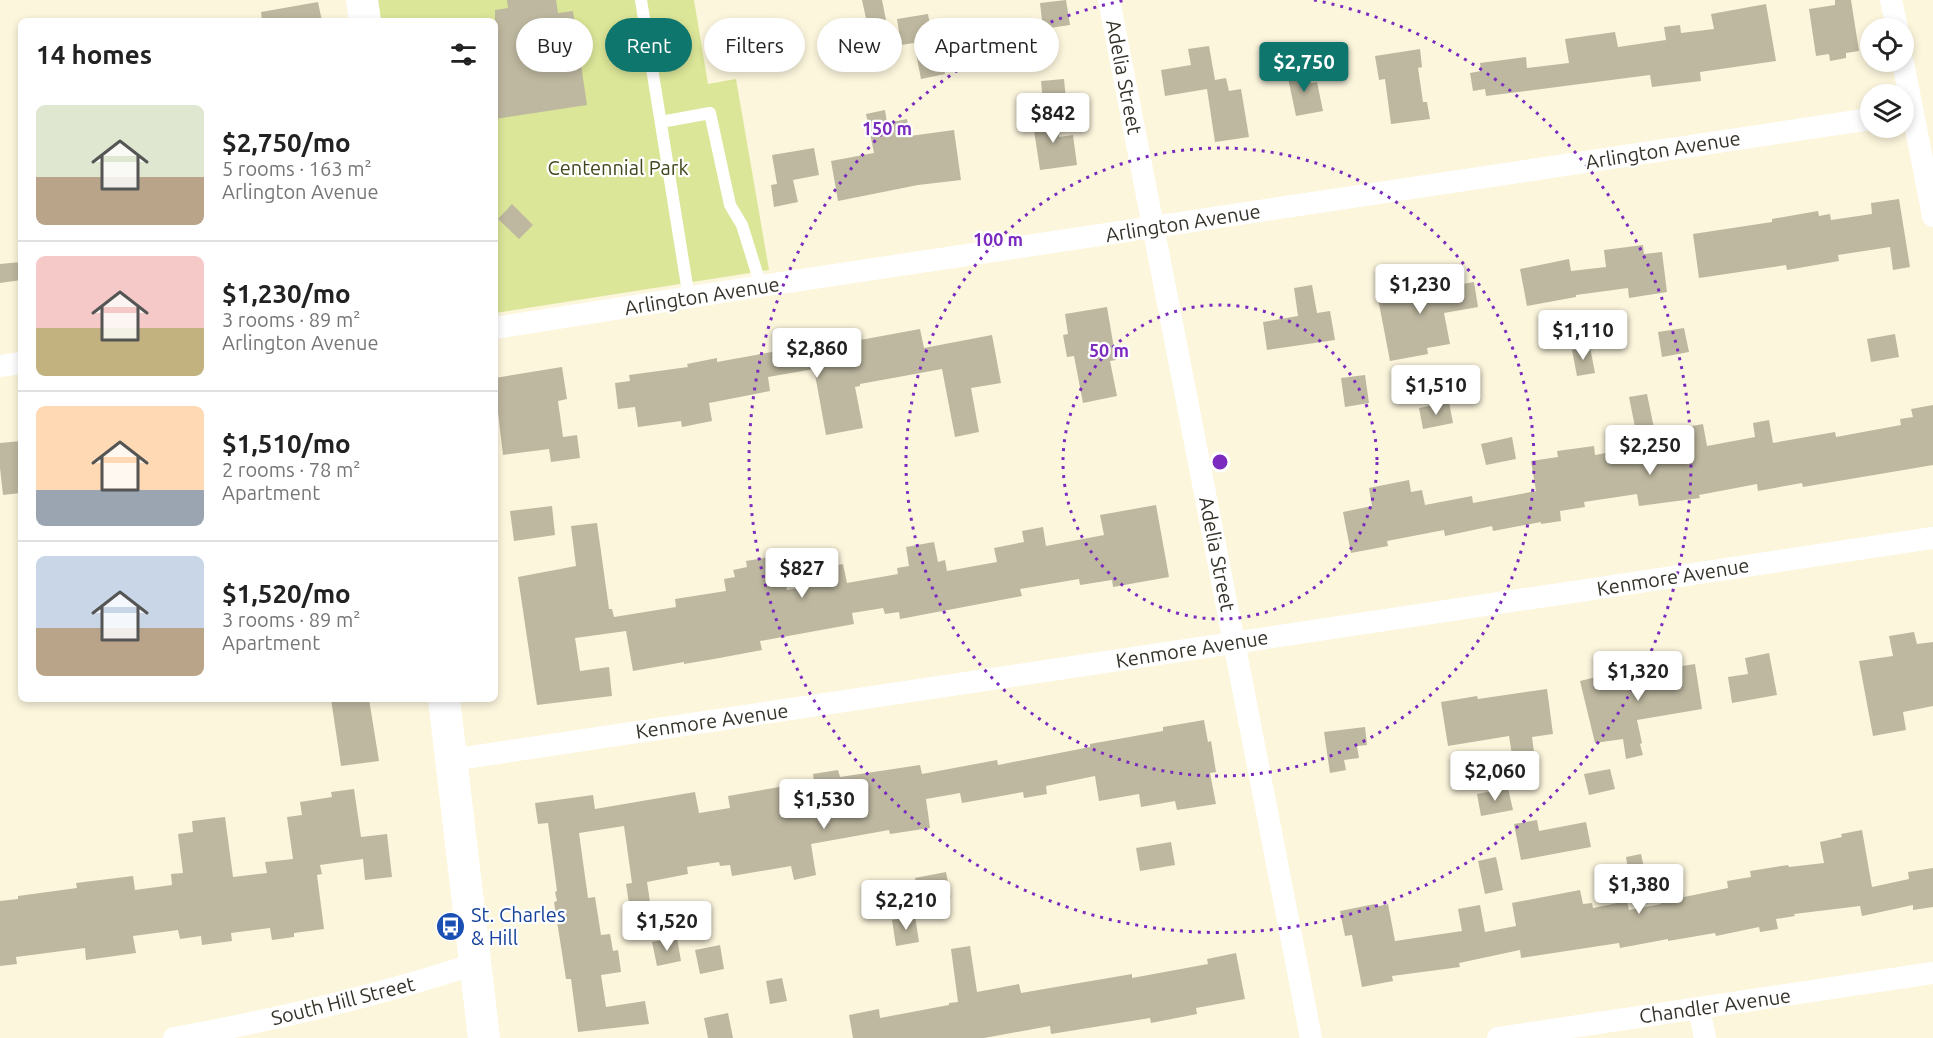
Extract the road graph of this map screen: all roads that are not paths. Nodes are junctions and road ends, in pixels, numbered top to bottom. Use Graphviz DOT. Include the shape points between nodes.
graph roads {
  1 [pos="362,0"];
  2 [pos="641,0"];
  3 [pos="1109,0"];
  4 [pos="1891,0"];
  5 [pos="365,18"];
  6 [pos="1895,18"];
  7 [pos="1906,72"];
  8 [pos="1917,112"];
  9 [pos="1860,121"];
  10 [pos="661,122"];
  11 [pos="1933,216"];
  12 [pos="1153,227"];
  13 [pos="761,286"];
  14 [pos="689,298"];
  15 [pos="498,328"];
  16 [pos="18,363"];
  17 [pos="0,366"];
  18 [pos="1933,538"];
  19 [pos="1235,643"];
  20 [pos="444,702"];
  21 [pos="451,760"];
  22 [pos="475,964"];
  23 [pos="1933,973"];
  24 [pos="1699,1008"];
  25 [pos="174,1038"];
  26 [pos="484,1038"];
  27 [pos="1311,1038"];
  28 [pos="1498,1038"];
  29 [pos="1705,1038"];
  1 -- 5 [label="main road"];
  2 -- 10 [label="lane"];
  3 -- 12 [label="street, Adelia Street"];
  4 -- 6 [label="street"];
  7 -- 8 [label="street"];
  8 -- 11 [label="street"];
  9 -- 12 [label="street, Arlington Avenue"];
  10 -- 13 [label="lane" via="710,113 730,206 742,225"];
  10 -- 14 [label="lane"];
  12 -- 13 [label="street, Arlington Avenue"];
  12 -- 19 [label="street, Adelia Street"];
  13 -- 14 [label="street, Arlington Avenue"];
  14 -- 15 [label="street, Arlington Avenue"];
  16 -- 17 [label="street"];
  18 -- 19 [label="street, Kenmore Avenue"];
  19 -- 21 [label="street, Kenmore Avenue"];
  19 -- 27 [label="street, Adelia Street"];
  20 -- 21 [label="main road"];
  21 -- 22 [label="main road"];
  22 -- 25 [label="street, South Hill Street" via="354,999"];
  22 -- 26 [label="main road"];
  23 -- 24 [label="street, Chandler Avenue"];
  24 -- 28 [label="street, Chandler Avenue"];
  24 -- 29 [label="street"];
}
